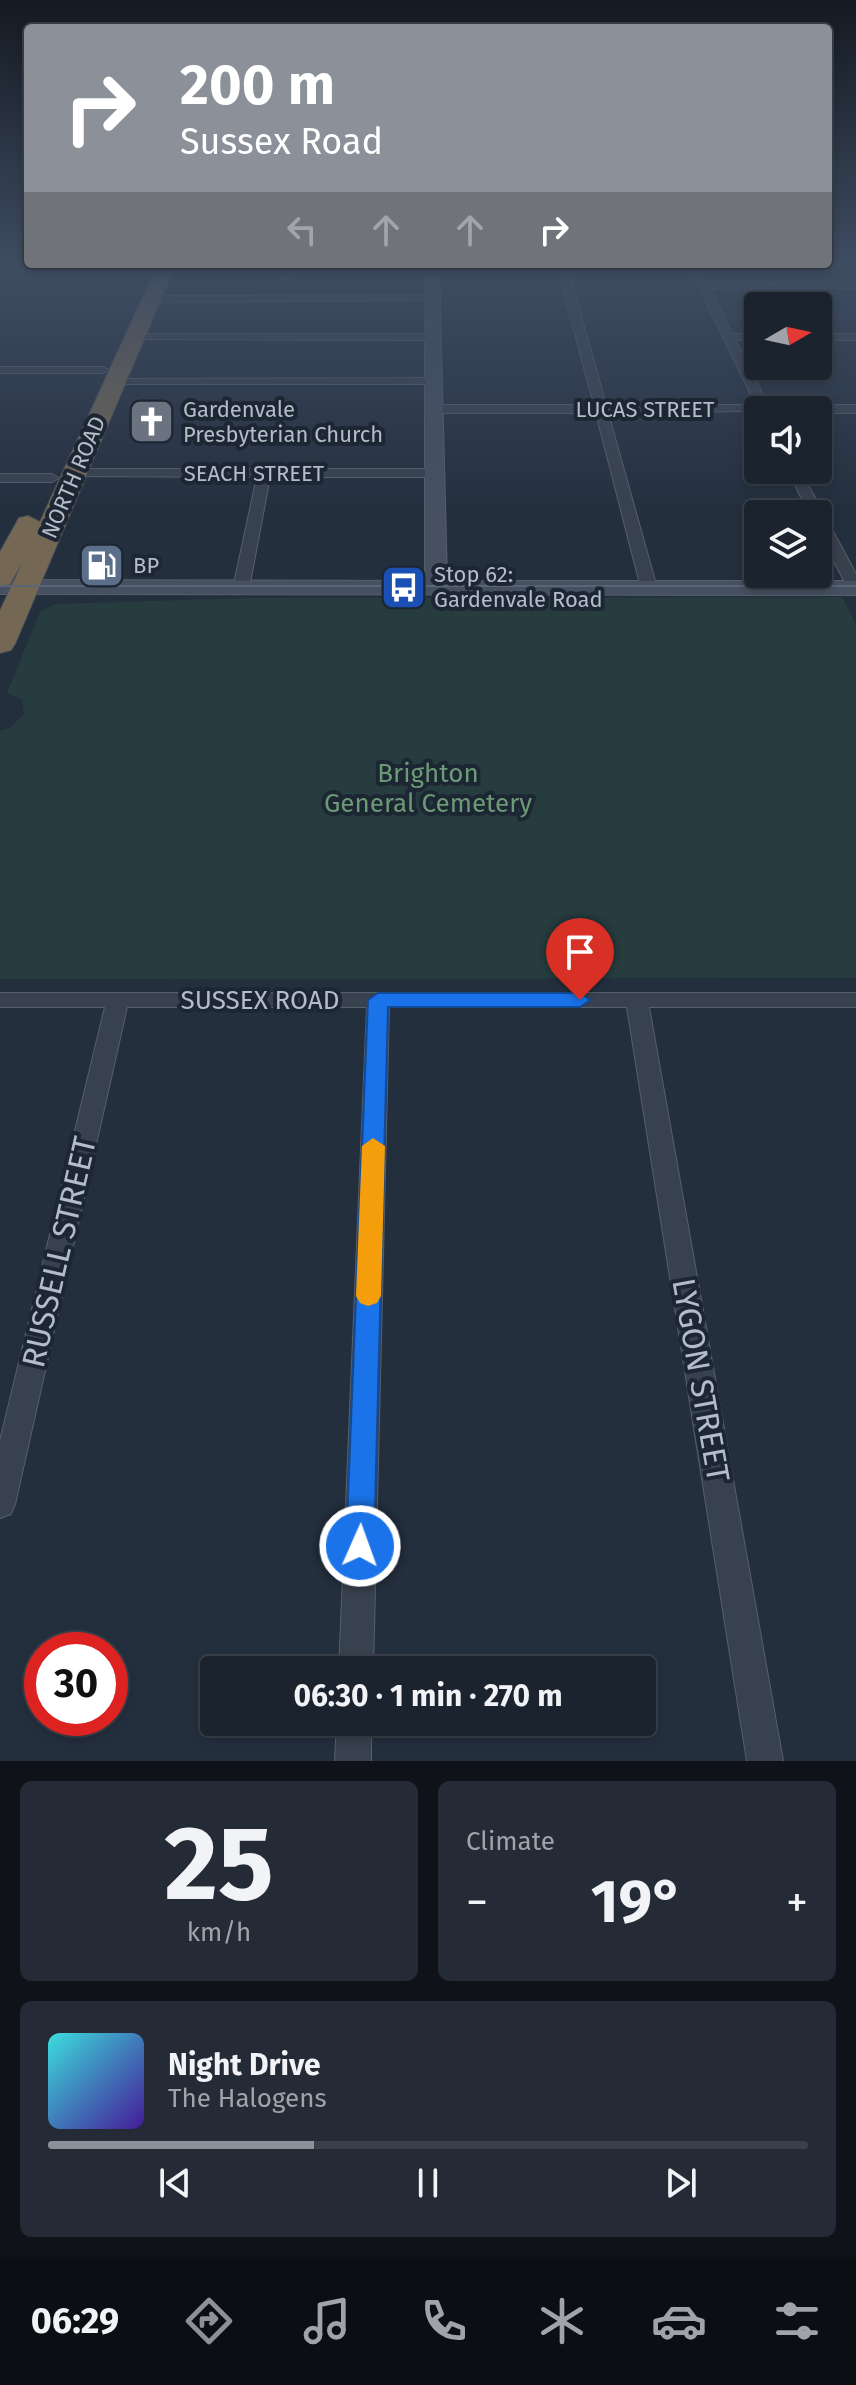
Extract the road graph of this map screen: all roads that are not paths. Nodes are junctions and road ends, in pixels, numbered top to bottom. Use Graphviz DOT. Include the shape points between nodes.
graph roads {
  1 [pos="123,348"];
  2 [pos="433,348"];
  3 [pos="585,348"];
  4 [pos="734,348"];
  5 [pos="0,370"];
  6 [pos="108,376"];
  7 [pos="434,381"];
  8 [pos="757,396"];
  9 [pos="435,409"];
  10 [pos="602,409"];
  11 [pos="832,409"];
  12 [pos="856,409"];
  13 [pos="744,410"];
  14 [pos="264,473"];
  15 [pos="436,473"];
  16 [pos="62,476"];
  17 [pos="0,478"];
  18 [pos="832,544"];
  19 [pos="42,550"];
  20 [pos="13,551"];
  21 [pos="8,584"];
  22 [pos="103,588"];
  23 [pos="241,588"];
  24 [pos="441,588"];
  25 [pos="649,588"];
  26 [pos="856,588"];
  27 [pos="5,634"];
  28 [pos="0,1000"];
  29 [pos="118,1000"];
  30 [pos="378,1000"];
  31 [pos="637,1000"];
  32 [pos="856,1000"];
  33 [pos="0,1504"];
  34 [pos="356,1656"];
  35 [pos="354,1736"];
  36 [pos="353,1761"];
  37 [pos="765,1761"];
  1 -- 6 [label="highway, NORTH ROAD"];
  2 -- 7 [label="street"];
  3 -- 10 [label="street"];
  4 -- 8 [label="street"];
  5 -- 6 [label="street"];
  6 -- 7 [label="street"];
  6 -- 16 [label="highway, NORTH ROAD"];
  7 -- 9 [label="street"];
  9 -- 10 [label="street, LUCAS STREET"];
  9 -- 15 [label="street"];
  10 -- 13 [label="street, LUCAS STREET"];
  10 -- 25 [label="street"];
  11 -- 12 [label="street, LUCAS STREET"];
  14 -- 15 [label="street, SEACH STREET"];
  14 -- 16 [label="street, SEACH STREET"];
  14 -- 23 [label="street"];
  15 -- 24 [label="street"];
  16 -- 17 [label="street, SEACH STREET"];
  16 -- 19 [label="highway, NORTH ROAD"];
  16 -- 20 [label="highway, NORTH ROAD"];
  18 -- 26 [label="street"];
  19 -- 20 [label="highway"];
  19 -- 21 [label="highway, NORTH ROAD"];
  20 -- 21 [label="highway, NORTH ROAD"];
  21 -- 22 [label="street"];
  21 -- 27 [label="highway, NORTH ROAD"];
  22 -- 23 [label="street"];
  22 -- 27 [label="street" via="49,600"];
  23 -- 24 [label="street"];
  24 -- 25 [label="street"];
  25 -- 26 [label="street"];
  28 -- 29 [label="street, SUSSEX ROAD"];
  29 -- 30 [label="street, SUSSEX ROAD"];
  29 -- 33 [label="street, RUSSELL STREET"];
  30 -- 31 [label="street, SUSSEX ROAD"];
  30 -- 34 [label="street"];
  31 -- 32 [label="street, SUSSEX ROAD"];
  31 -- 37 [label="street, LYGON STREET"];
  35 -- 36 [label="street"];
}
